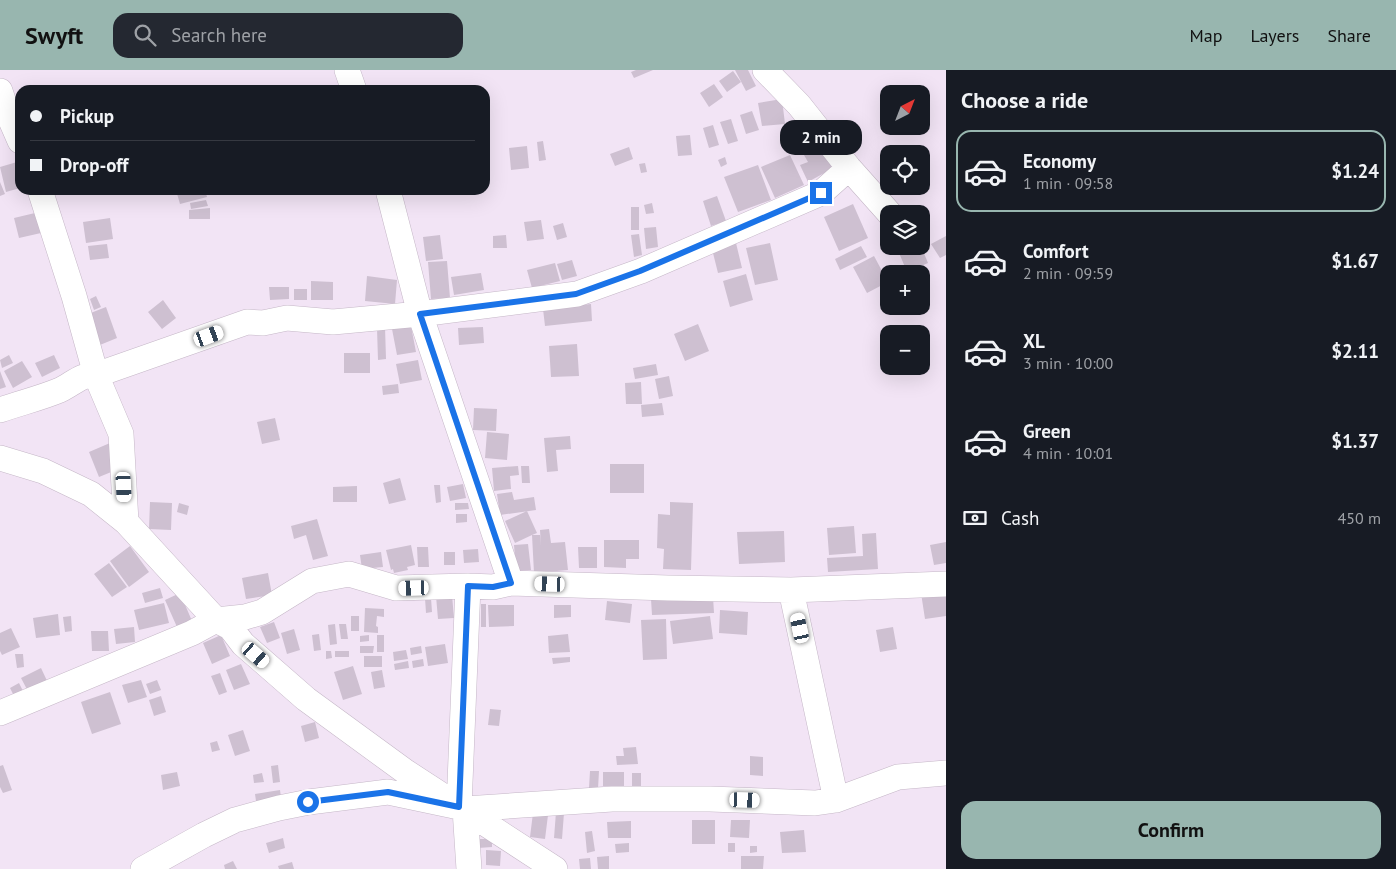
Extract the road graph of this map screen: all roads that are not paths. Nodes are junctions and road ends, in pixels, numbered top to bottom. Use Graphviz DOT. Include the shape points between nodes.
graph roads {
  1 [pos="347,70"];
  2 [pos="765,70"];
  3 [pos="352,85"];
  4 [pos="0,91"];
  5 [pos="15,130"];
  6 [pos="849,168"];
  7 [pos="42,195"];
  8 [pos="389,195"];
  9 [pos="882,205"];
  10 [pos="420,314"];
  11 [pos="96,375"];
  12 [pos="0,410"];
  13 [pos="0,458"];
  14 [pos="126,522"];
  15 [pos="511,583"];
  16 [pos="946,584"];
  17 [pos="468,586"];
  18 [pos="792,590"];
  19 [pos="216,620"];
  20 [pos="0,713"];
  21 [pos="946,773"];
  22 [pos="836,800"];
  23 [pos="462,808"];
  24 [pos="144,869"];
  25 [pos="469,869"];
  26 [pos="555,869"];
  1 -- 3 [label="street"];
  2 -- 6 [label="street" via="799,105"];
  4 -- 5 [label="street"];
  6 -- 9 [label="street"];
  6 -- 10 [label="street" via="821,193 640,271 576,294"];
  7 -- 11 [label="street"];
  8 -- 10 [label="street"];
  10 -- 11 [label="street" via="333,322 287,318 263,323 247,322"];
  10 -- 15 [label="street"];
  11 -- 12 [label="street" via="80,378 61,390"];
  11 -- 14 [label="street" via="121,434"];
  13 -- 14 [label="street" via="68,482 91,494"];
  14 -- 19 [label="street"];
  15 -- 17 [label="street" via="493,587"];
  15 -- 18 [label="street"];
  16 -- 18 [label="street"];
  17 -- 19 [label="street" via="396,588 349,574 312,581 262,612"];
  17 -- 23 [label="street"];
  18 -- 22 [label="street"];
  19 -- 20 [label="street"];
  19 -- 23 [label="street" via="230,627 243,644 306,699 406,772"];
  21 -- 22 [label="street" via="898,777"];
  22 -- 23 [label="street" via="815,803 612,799"];
  23 -- 24 [label="street" via="388,792 294,805 235,820"];
  23 -- 25 [label="street"];
  23 -- 26 [label="street"];
}
